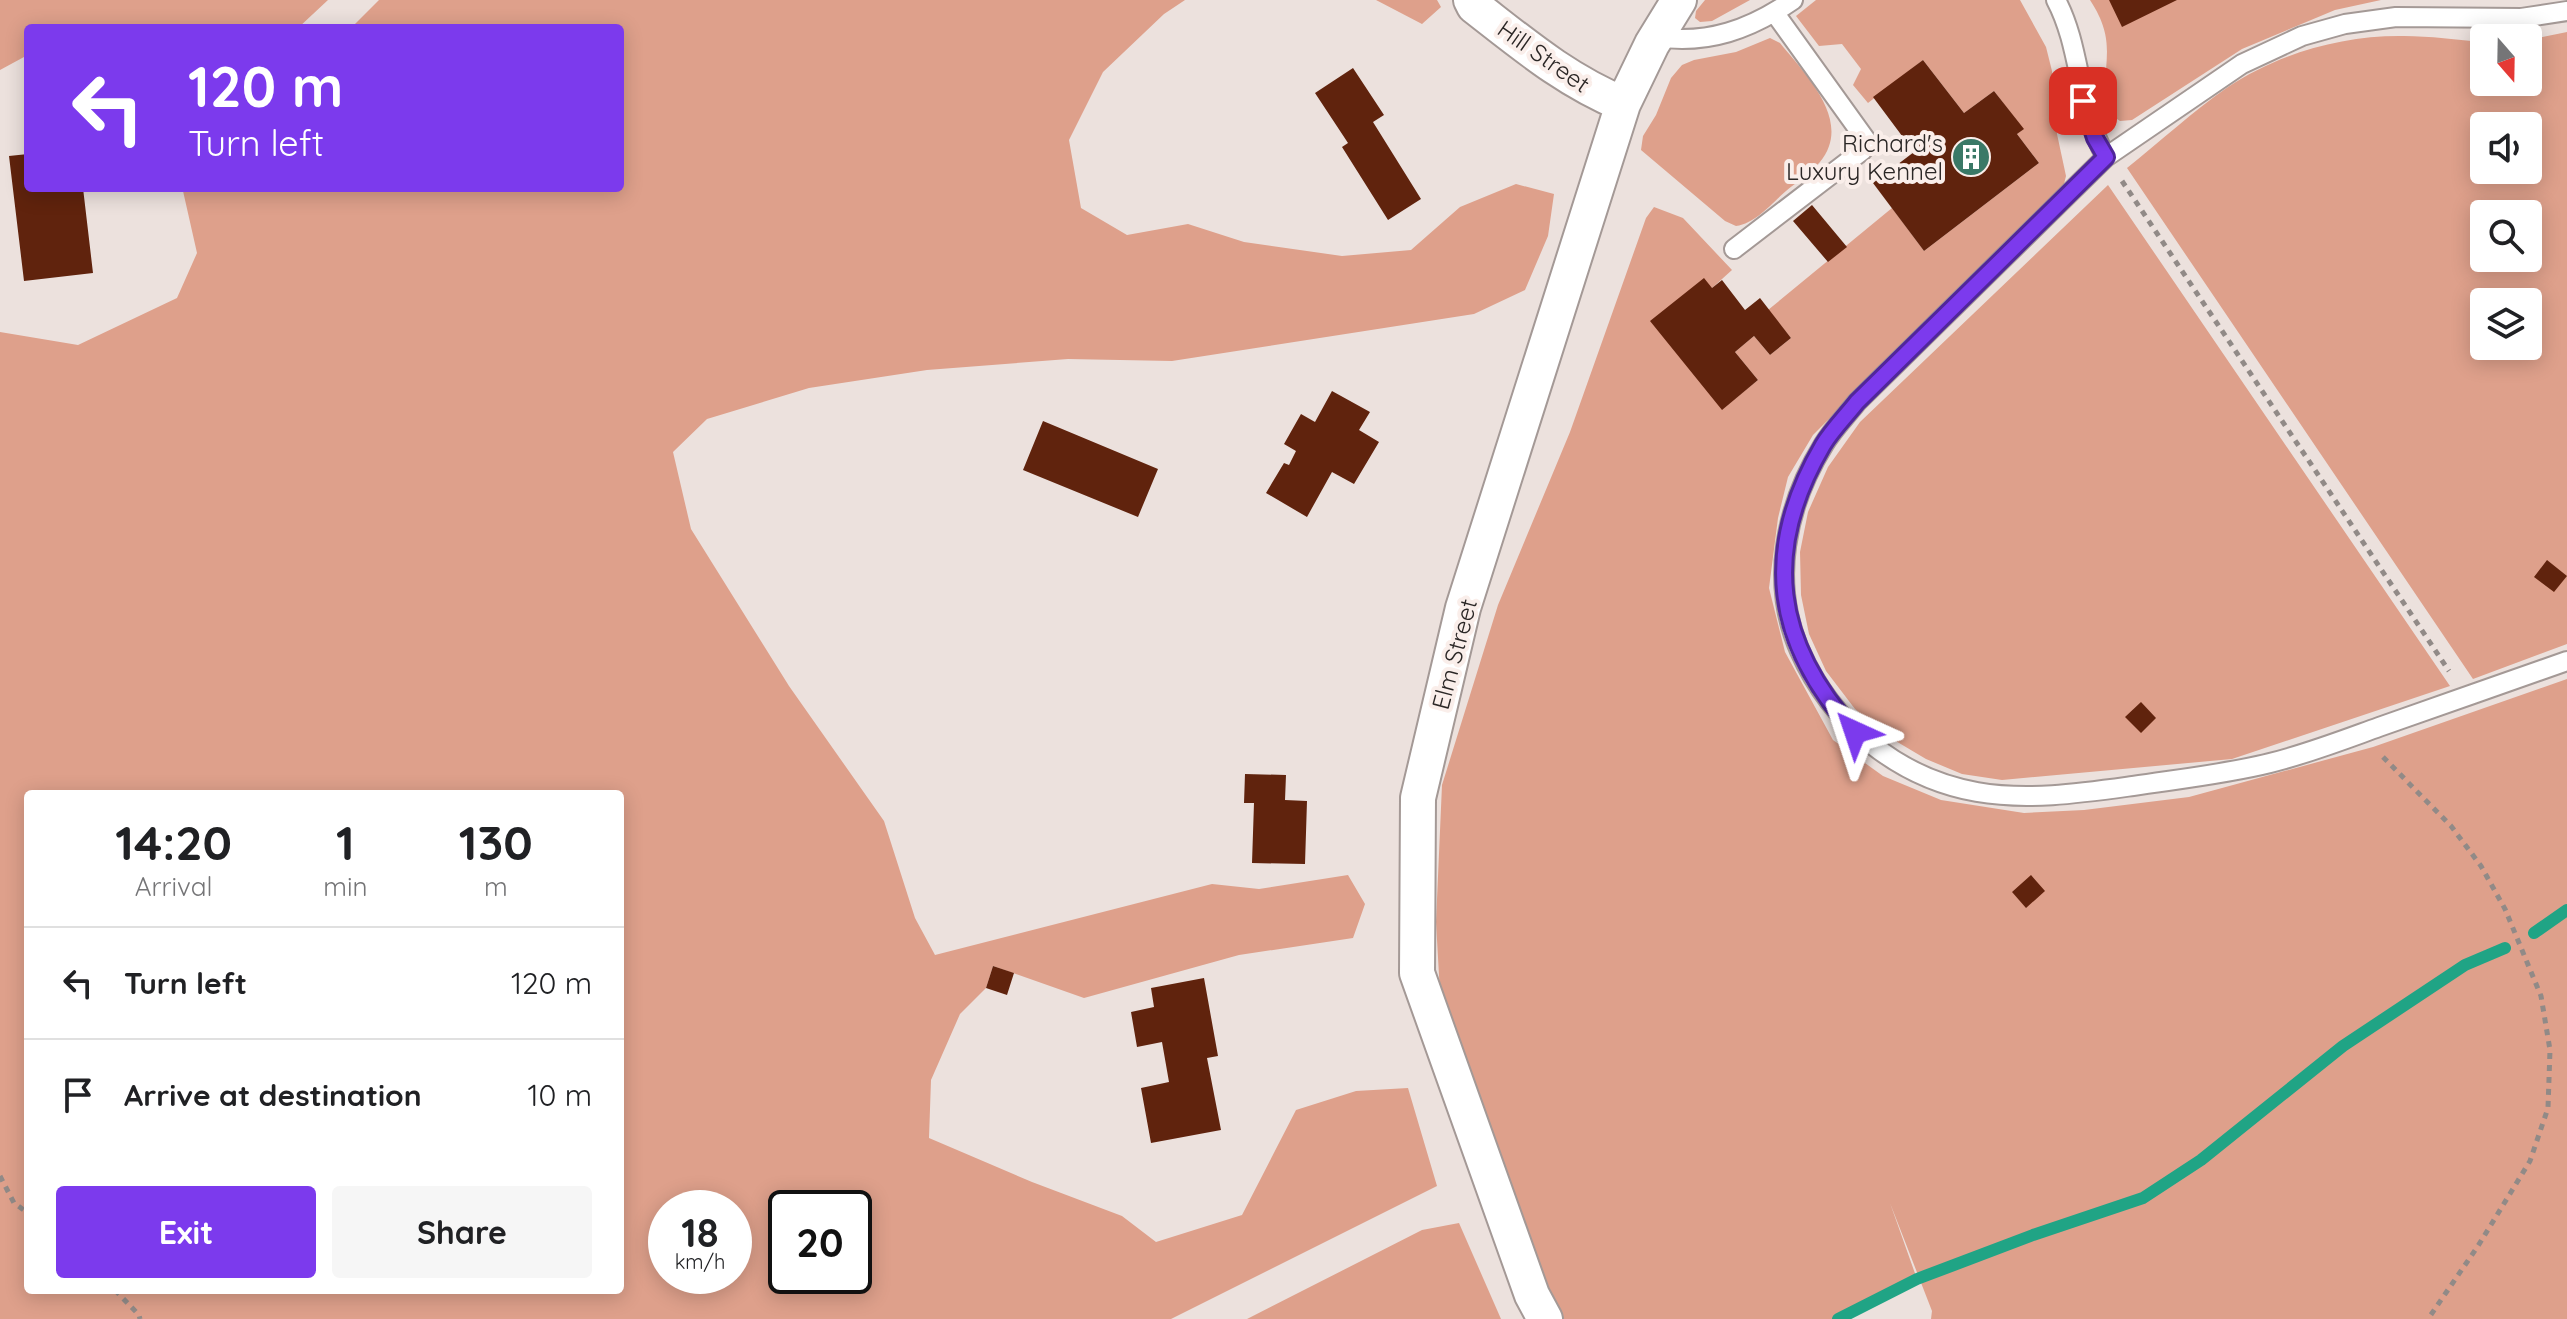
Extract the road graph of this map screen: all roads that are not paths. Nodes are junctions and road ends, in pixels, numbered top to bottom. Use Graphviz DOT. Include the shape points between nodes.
graph roads {
  1 [pos="1471,0"];
  2 [pos="1679,0"];
  3 [pos="1793,0"];
  4 [pos="2056,0"];
  5 [pos="2567,11"];
  6 [pos="1774,12"];
  7 [pos="1656,37"];
  8 [pos="1623,104"];
  9 [pos="2106,157"];
  10 [pos="1734,249"];
  11 [pos="2567,661"];
  12 [pos="1545,1319"];
  1 -- 8 [label="street, Hill Street" via="1554,68"];
  2 -- 7 [label="street, Elm Street"];
  3 -- 6 [label="lane"];
  4 -- 9 [label="lane" via="2073,44 2090,125"];
  5 -- 9 [label="lane" via="2521,18 2396,17 2302,36 2242,64"];
  6 -- 7 [label="lane" via="1726,34 1698,40"];
  6 -- 10 [label="lane" via="1866,140 1863,150"];
  7 -- 8 [label="street, Elm Street"];
  8 -- 12 [label="street, Elm Street" via="1463,608 1418,798 1417,973"];
  9 -- 11 [label="lane" via="1857,402 1824,443 1805,478 1789,522 1785,600 1811,675 1855,732 1889,758 1977,792 2086,792 2271,763"];
}
